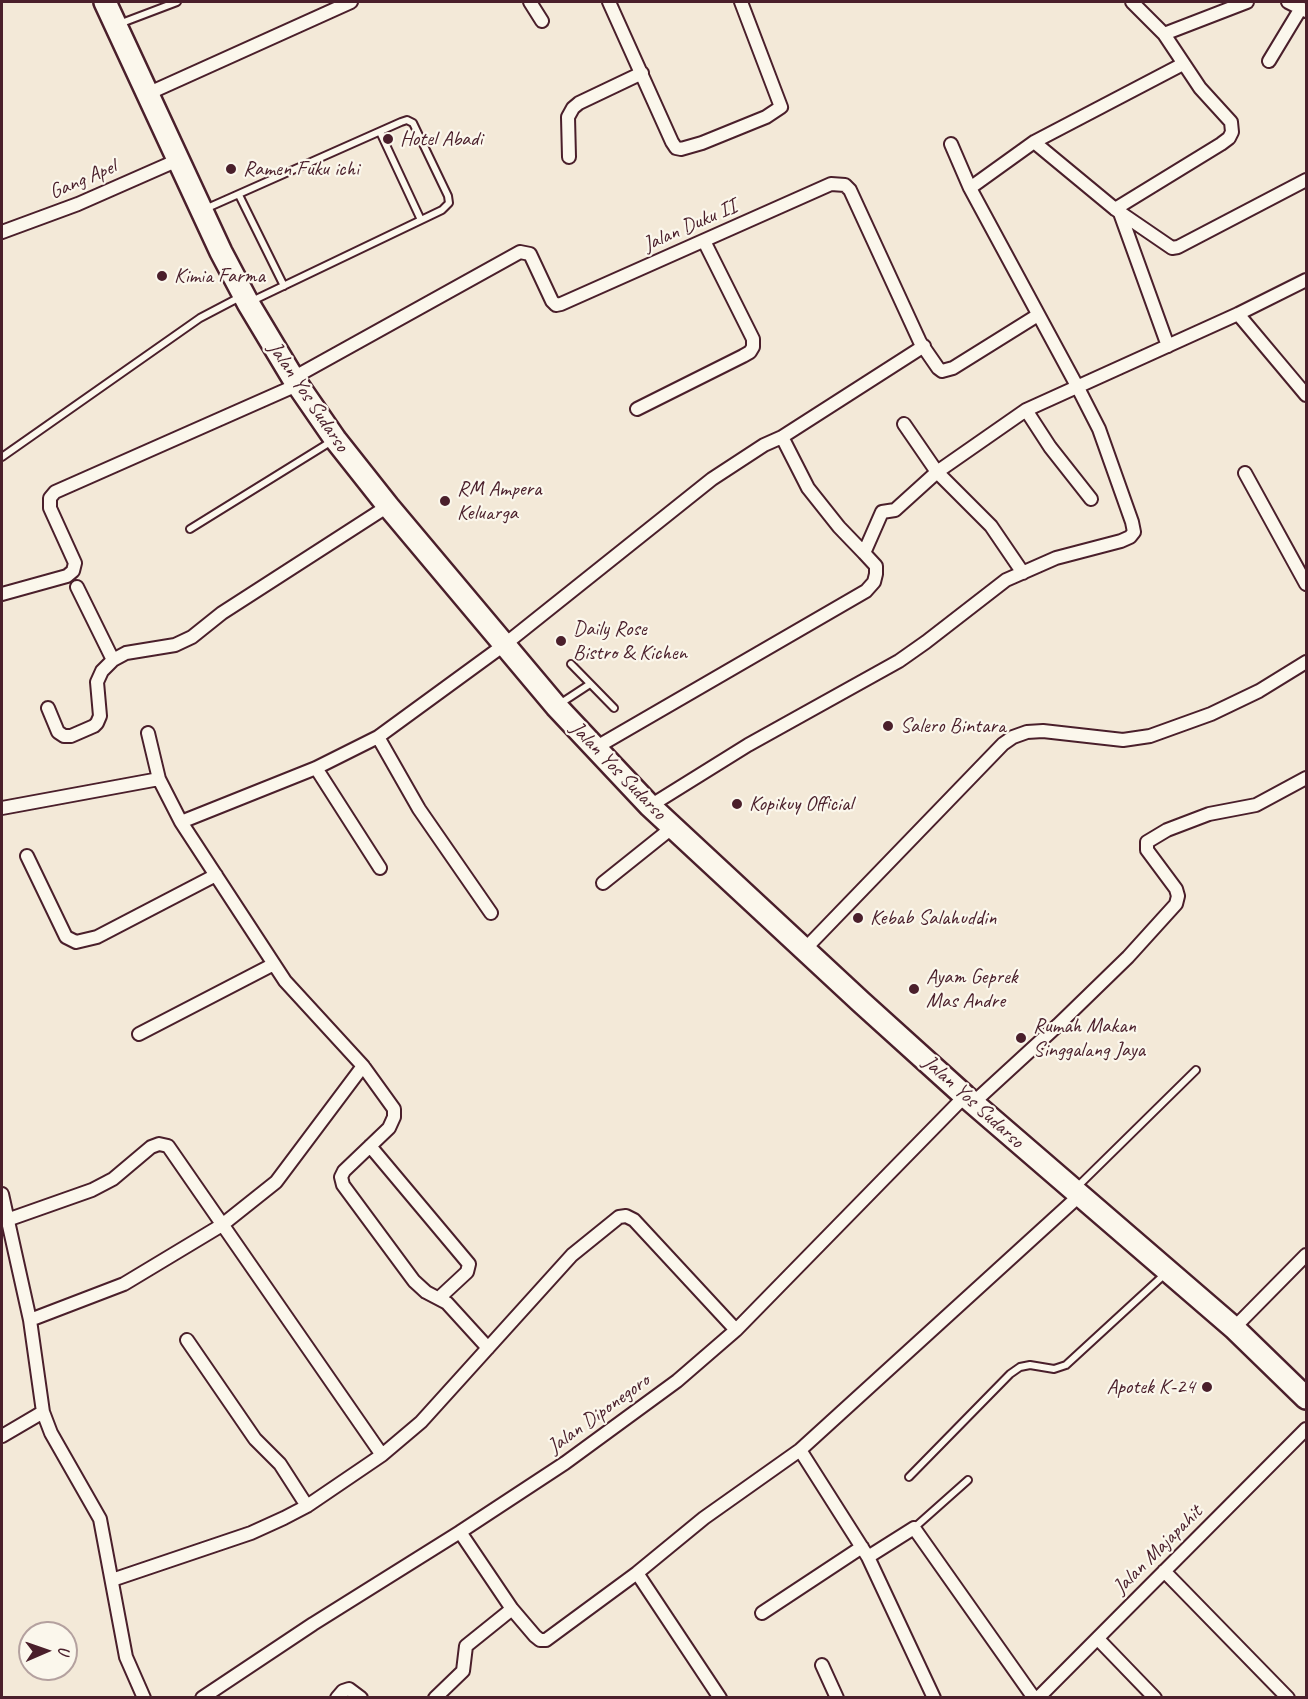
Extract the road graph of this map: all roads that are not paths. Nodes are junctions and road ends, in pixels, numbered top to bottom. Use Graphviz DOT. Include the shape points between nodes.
graph roads {
  1 [pos="105,2"];
  2 [pos="177,2"];
  3 [pos="351,2"];
  4 [pos="530,2"];
  5 [pos="609,2"];
  6 [pos="741,2"];
  7 [pos="1132,2"];
  8 [pos="1247,2"];
  9 [pos="1288,2"];
  10 [pos="1304,10"];
  11 [pos="542,21"];
  12 [pos="116,25"];
  13 [pos="1164,34"];
  14 [pos="1269,61"];
  15 [pos="1183,64"];
  16 [pos="642,74"];
  17 [pos="147,94"];
  18 [pos="380,132"];
  19 [pos="1034,142"];
  20 [pos="951,144"];
  21 [pos="569,158"];
  22 [pos="177,160"];
  23 [pos="1306,180"];
  24 [pos="970,188"];
  25 [pos="239,195"];
  26 [pos="201,211"];
  27 [pos="1117,211"];
  28 [pos="421,220"];
  29 [pos="2,232"];
  30 [pos="704,241"];
  31 [pos="1306,280"];
  32 [pos="284,286"];
  33 [pos="246,299"];
  34 [pos="1238,314"];
  35 [pos="1038,315"];
  36 [pos="924,346"];
  37 [pos="1168,346"];
  38 [pos="295,381"];
  39 [pos="1077,386"];
  40 [pos="1306,395"];
  41 [pos="638,409"];
  42 [pos="1026,410"];
  43 [pos="903,424"];
  44 [pos="782,437"];
  45 [pos="335,439"];
  46 [pos="2,457"];
  47 [pos="937,472"];
  48 [pos="1245,472"];
  49 [pos="1091,499"];
  50 [pos="387,506"];
  51 [pos="190,529"];
  52 [pos="864,553"];
  53 [pos="1023,573"];
  54 [pos="1306,584"];
  55 [pos="77,586"];
  56 [pos="2,594"];
  57 [pos="504,645"];
  58 [pos="113,660"];
  59 [pos="1306,662"];
  60 [pos="571,664"];
  61 [pos="590,684"];
  62 [pos="556,706"];
  63 [pos="48,708"];
  64 [pos="614,708"];
  65 [pos="148,733"];
  66 [pos="378,737"];
  67 [pos="595,748"];
  68 [pos="316,768"];
  69 [pos="1306,778"];
  70 [pos="159,779"];
  71 [pos="650,806"];
  72 [pos="2,808"];
  73 [pos="181,822"];
  74 [pos="673,827"];
  75 [pos="27,856"];
  76 [pos="380,868"];
  77 [pos="216,875"];
  78 [pos="603,883"];
  79 [pos="491,913"];
  80 [pos="805,950"];
  81 [pos="274,964"];
  82 [pos="139,1034"];
  83 [pos="363,1066"];
  84 [pos="1196,1070"];
  85 [pos="969,1100"];
  86 [pos="370,1146"];
  87 [pos="1076,1193"];
  88 [pos="2,1194"];
  89 [pos="5,1216"];
  90 [pos="222,1225"];
  91 [pos="1306,1255"];
  92 [pos="1168,1272"];
  93 [pos="439,1298"];
  94 [pos="30,1320"];
  95 [pos="1234,1328"];
  96 [pos="736,1330"];
  97 [pos="187,1340"];
  98 [pos="488,1348"];
  99 [pos="1306,1398"];
  100 [pos="43,1412"];
  101 [pos="1306,1429"];
  102 [pos="2,1436"];
  103 [pos="800,1450"];
  104 [pos="382,1455"];
  105 [pos="909,1477"];
  106 [pos="968,1480"];
  107 [pos="307,1506"];
  108 [pos="914,1528"];
  109 [pos="459,1532"];
  110 [pos="865,1552"];
  111 [pos="1164,1571"];
  112 [pos="637,1573"];
  113 [pos="112,1580"];
  114 [pos="512,1609"];
  115 [pos="762,1613"];
  116 [pos="1098,1639"];
  117 [pos="822,1665"];
  118 [pos="144,1698"];
  119 [pos="202,1698"];
  120 [pos="337,1698"];
  121 [pos="361,1698"];
  122 [pos="435,1698"];
  123 [pos="720,1698"];
  124 [pos="837,1698"];
  125 [pos="934,1698"];
  126 [pos="1036,1698"];
  127 [pos="1155,1698"];
  128 [pos="1288,1698"];
  1 -- 12 [label="highway, Jalan Yos Sudarso"];
  2 -- 12 [label="lane"];
  3 -- 17 [label="street"];
  4 -- 11 [label="street"];
  5 -- 16 [label="street"];
  6 -- 16 [label="street" via="781,103 776,112 702,144 676,148"];
  7 -- 13 [label="street"];
  8 -- 13 [label="street"];
  9 -- 10 [label="street"];
  10 -- 14 [label="street"];
  12 -- 17 [label="highway, Jalan Yos Sudarso"];
  13 -- 15 [label="street"];
  15 -- 19 [label="street"];
  15 -- 27 [label="street" via="1226,115 1233,132"];
  16 -- 21 [label="street" via="573,108 568,117"];
  17 -- 22 [label="highway, Jalan Yos Sudarso"];
  18 -- 25 [label="lane"];
  18 -- 28 [label="lane"];
  18 -- 28 [label="lane" via="406,120 413,123 448,196 449,203 442,210"];
  19 -- 24 [label="street"];
  19 -- 27 [label="street"];
  20 -- 24 [label="street"];
  22 -- 26 [label="highway, Jalan Yos Sudarso"];
  22 -- 29 [label="street, Gang Apel" via="78,204"];
  23 -- 27 [label="street" via="1172,248"];
  24 -- 35 [label="street"];
  25 -- 26 [label="lane"];
  25 -- 32 [label="lane"];
  26 -- 33 [label="highway, Jalan Yos Sudarso"];
  27 -- 37 [label="street"];
  28 -- 32 [label="lane"];
  30 -- 36 [label="street, Jalan Duku II" via="831,184 845,185"];
  30 -- 38 [label="street, Jalan Duku II" via="561,304 552,301 530,254 520,252"];
  30 -- 41 [label="street" via="753,339 753,347"];
  31 -- 34 [label="street"];
  32 -- 33 [label="lane"];
  33 -- 38 [label="highway, Jalan Yos Sudarso"];
  33 -- 46 [label="lane" via="200,318"];
  34 -- 37 [label="street"];
  34 -- 40 [label="street"];
  35 -- 36 [label="street, Jalan Duku II" via="948,370 938,368"];
  35 -- 39 [label="street"];
  36 -- 44 [label="street"];
  37 -- 39 [label="street"];
  38 -- 45 [label="highway, Jalan Yos Sudarso"];
  38 -- 56 [label="street" via="55,492 50,508 75,563 73,571"];
  39 -- 42 [label="street"];
  39 -- 53 [label="street" via="1106,445 1134,532 1121,541 1056,558"];
  42 -- 47 [label="street"];
  42 -- 49 [label="street"];
  43 -- 47 [label="street"];
  44 -- 52 [label="street" via="808,488"];
  44 -- 57 [label="street" via="712,479"];
  45 -- 50 [label="highway, Jalan Yos Sudarso"];
  45 -- 51 [label="lane"];
  47 -- 52 [label="street" via="895,510 882,512"];
  47 -- 53 [label="street" via="991,526"];
  48 -- 54 [label="street"];
  50 -- 57 [label="highway, Jalan Yos Sudarso"];
  50 -- 58 [label="street" via="222,613 192,638 175,645 126,653"];
  52 -- 67 [label="street" via="876,566 874,582 866,591"];
  53 -- 71 [label="street" via="1006,580 899,660 748,745"];
  55 -- 58 [label="street"];
  57 -- 62 [label="highway, Jalan Yos Sudarso"];
  57 -- 66 [label="street"];
  58 -- 63 [label="street" via="97,682 100,716 94,726 64,736 58,732"];
  59 -- 80 [label="street" via="1211,714 1150,736 1123,740 1042,731 1013,737"];
  60 -- 61 [label="lane"];
  61 -- 62 [label="lane"];
  61 -- 64 [label="lane"];
  62 -- 67 [label="highway, Jalan Yos Sudarso"];
  65 -- 70 [label="street"];
  66 -- 68 [label="street"];
  66 -- 79 [label="street" via="419,809"];
  67 -- 71 [label="highway, Jalan Yos Sudarso"];
  68 -- 73 [label="street"];
  68 -- 76 [label="street"];
  69 -- 85 [label="street, Jalan Diponegoro" via="1256,805 1209,814 1147,842 1147,850 1176,889 1176,904 1105,980"];
  70 -- 72 [label="street"];
  70 -- 73 [label="street"];
  71 -- 74 [label="highway, Jalan Yos Sudarso"];
  73 -- 77 [label="street"];
  74 -- 78 [label="street"];
  74 -- 80 [label="highway, Jalan Yos Sudarso"];
  75 -- 77 [label="street" via="66,937 76,942 97,937"];
  77 -- 81 [label="street"];
  80 -- 85 [label="highway, Jalan Yos Sudarso"];
  81 -- 82 [label="street"];
  81 -- 83 [label="street" via="296,995"];
  83 -- 86 [label="street" via="390,1103 394,1117 389,1128"];
  83 -- 90 [label="street" via="276,1182"];
  84 -- 87 [label="lane"];
  85 -- 87 [label="highway, Jalan Yos Sudarso"];
  85 -- 96 [label="street, Jalan Diponegoro"];
  86 -- 93 [label="street" via="469,1264 467,1272"];
  86 -- 93 [label="street" via="344,1171 343,1185 414,1281"];
  87 -- 92 [label="highway, Jalan Yos Sudarso"];
  87 -- 103 [label="street"];
  88 -- 89 [label="street"];
  89 -- 90 [label="street" via="92,1190 159,1144 168,1146"];
  89 -- 94 [label="street"];
  90 -- 94 [label="street" via="124,1284"];
  90 -- 104 [label="street"];
  91 -- 95 [label="street"];
  92 -- 95 [label="highway, Jalan Yos Sudarso"];
  92 -- 105 [label="lane" via="1066,1365 1054,1369 1030,1365 1010,1374"];
  93 -- 98 [label="street"];
  94 -- 100 [label="street"];
  95 -- 99 [label="highway, Jalan Yos Sudarso"];
  96 -- 98 [label="street" via="626,1216 619,1217 572,1255"];
  96 -- 109 [label="street, Jalan Diponegoro" via="623,1422"];
  97 -- 107 [label="street"];
  98 -- 104 [label="street" via="421,1422"];
  100 -- 102 [label="street"];
  100 -- 113 [label="street" via="100,1519"];
  101 -- 111 [label="street, Jalan Majapahit"];
  103 -- 110 [label="street"];
  103 -- 112 [label="street" via="704,1518"];
  104 -- 107 [label="street"];
  106 -- 108 [label="lane"];
  107 -- 113 [label="street" via="251,1533"];
  108 -- 110 [label="street"];
  108 -- 126 [label="street"];
  109 -- 114 [label="street"];
  109 -- 119 [label="street, Jalan Diponegoro"];
  110 -- 115 [label="street"];
  110 -- 125 [label="street"];
  111 -- 116 [label="street, Jalan Majapahit"];
  111 -- 128 [label="street"];
  112 -- 114 [label="street" via="546,1640 535,1636"];
  112 -- 123 [label="street"];
  113 -- 118 [label="street" via="126,1657"];
  114 -- 122 [label="street" via="466,1646 463,1671"];
  116 -- 126 [label="street, Jalan Majapahit"];
  116 -- 127 [label="street"];
  117 -- 124 [label="street"];
  120 -- 121 [label="street" via="349,1689"];
}
